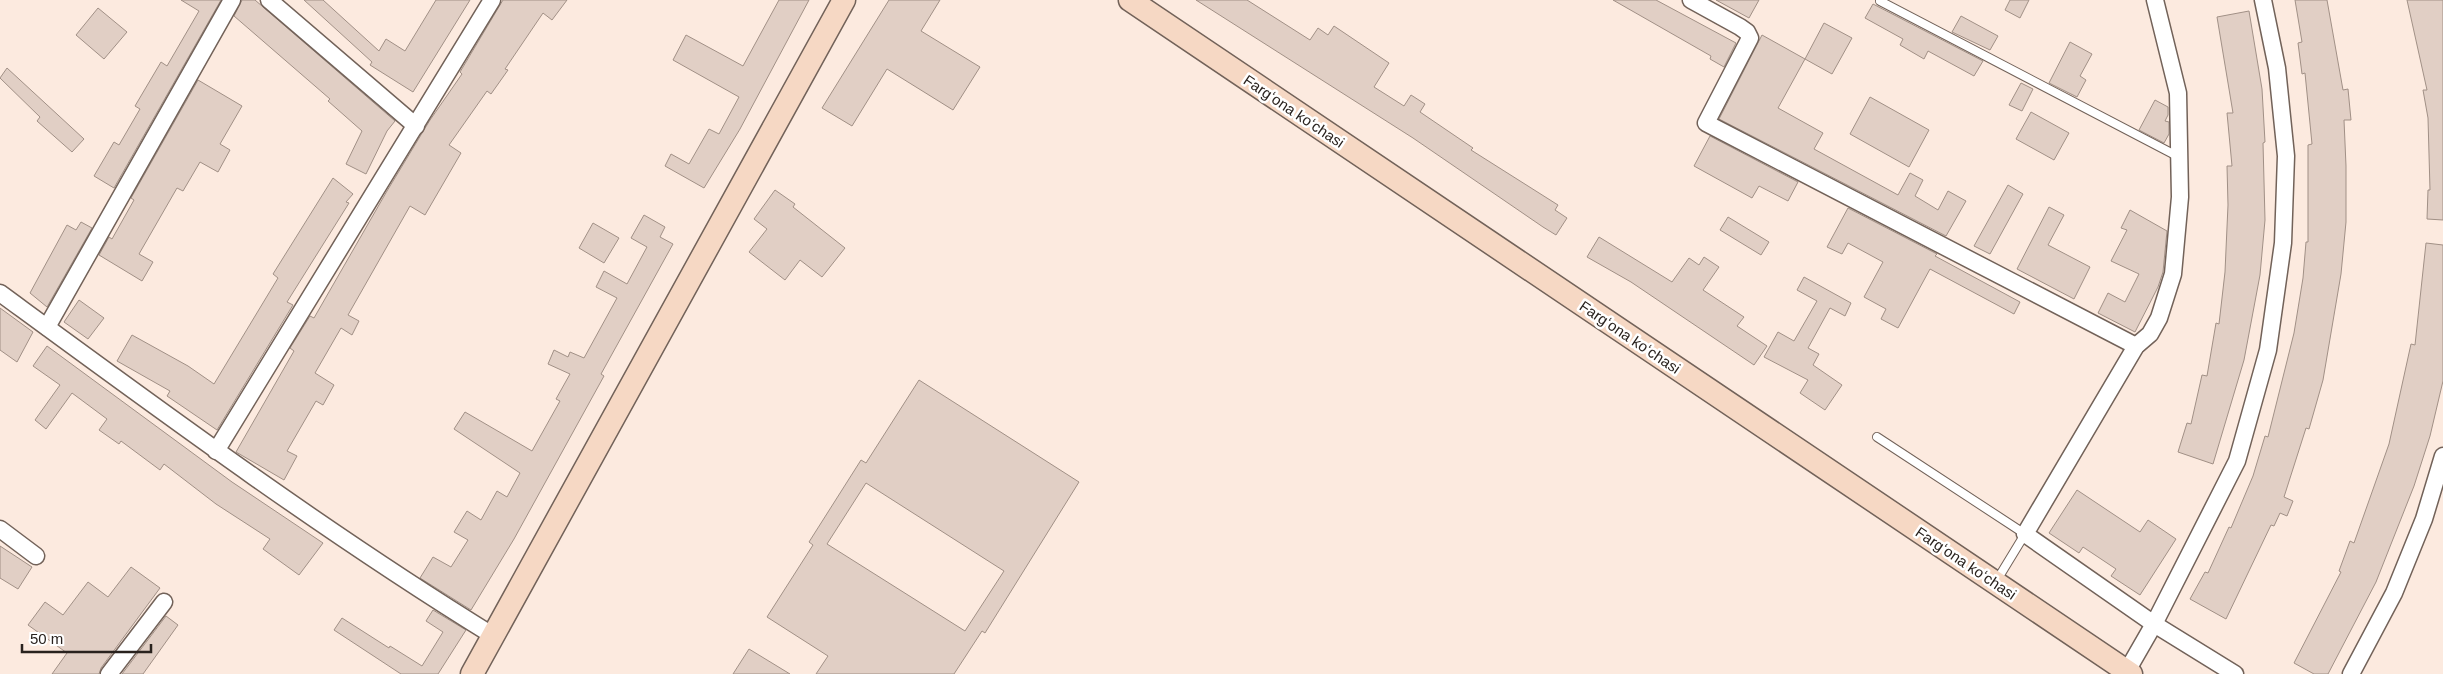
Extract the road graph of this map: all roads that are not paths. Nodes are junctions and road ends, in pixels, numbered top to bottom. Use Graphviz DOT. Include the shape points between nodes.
graph roads {
  1 [pos="232,0"];
  2 [pos="269,0"];
  3 [pos="492,0"];
  4 [pos="844,0"];
  5 [pos="1130,0"];
  6 [pos="1691,0"];
  7 [pos="2155,0"];
  8 [pos="2263,0"];
  9 [pos="1880,1"];
  10 [pos="416,126"];
  11 [pos="2179,157"];
  12 [pos="0,293"];
  13 [pos="47,327"];
  14 [pos="2136,346"];
  15 [pos="1877,437"];
  16 [pos="216,451"];
  17 [pos="2443,456"];
  18 [pos="0,529"];
  19 [pos="2025,534"];
  20 [pos="36,556"];
  21 [pos="1995,583"];
  22 [pos="164,602"];
  23 [pos="2154,624"];
  24 [pos="492,635"];
  25 [pos="2129,673"];
  26 [pos="109,674"];
  27 [pos="472,674"];
  28 [pos="2234,674"];
  29 [pos="2351,674"];
  1 -- 13 [label="street"];
  2 -- 10 [label="street"];
  3 -- 10 [label="street"];
  4 -- 24 [label="street"];
  5 -- 21 [label="street, Fargʻona koʻchasi"];
  6 -- 14 [label="street" via="1748,32 1750,38 1706,123"];
  7 -- 11 [label="street" via="2178,94"];
  8 -- 23 [label="street" via="2277,68 2286,156 2283,243 2268,350 2237,461"];
  9 -- 11 [label="lane"];
  10 -- 16 [label="street"];
  11 -- 14 [label="street" via="2180,197 2173,274 2159,318 2150,334"];
  12 -- 13 [label="street"];
  13 -- 16 [label="street"];
  14 -- 19 [label="street"];
  15 -- 19 [label="lane"];
  16 -- 24 [label="street" via="407,582"];
  17 -- 29 [label="street" via="2424,519 2394,593"];
  18 -- 20 [label="street"];
  19 -- 21 [label="lane"];
  19 -- 23 [label="street"];
  21 -- 25 [label="street, Fargʻona koʻchasi"];
  22 -- 26 [label="street"];
  23 -- 25 [label="street"];
  23 -- 28 [label="street"];
  24 -- 27 [label="street"];
}
